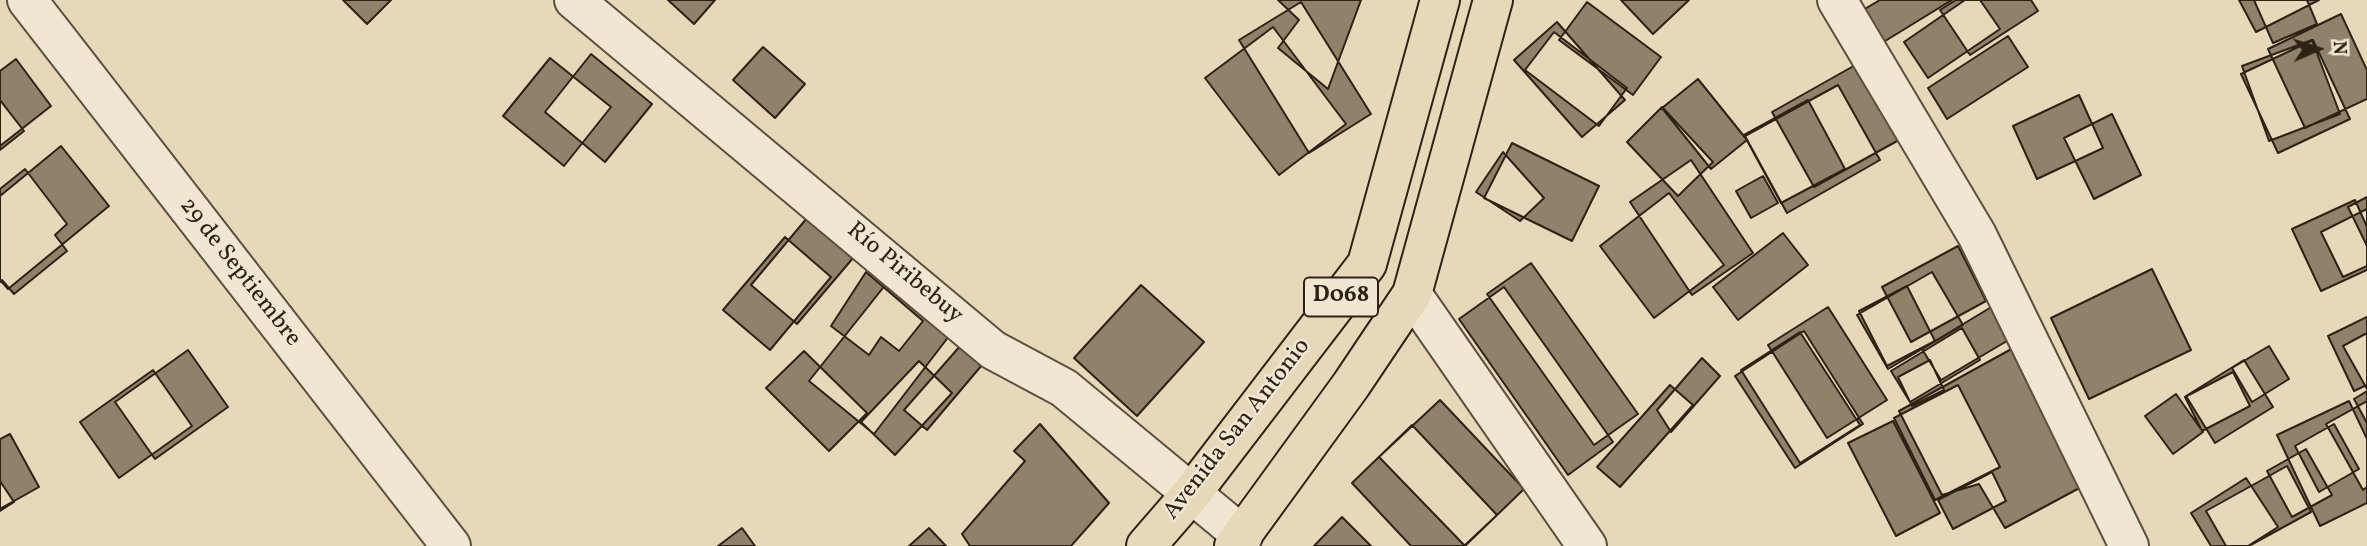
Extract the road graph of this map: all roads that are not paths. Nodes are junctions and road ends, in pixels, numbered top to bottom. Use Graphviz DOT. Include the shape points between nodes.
graph roads {
  1 [pos="27,0"];
  2 [pos="574,0"];
  3 [pos="1440,0"];
  4 [pos="1493,0"];
  5 [pos="1836,0"];
  6 [pos="1412,294"];
  7 [pos="1191,494"];
  8 [pos="1238,541"];
  9 [pos="451,546"];
  10 [pos="1146,546"];
  11 [pos="1587,546"];
  12 [pos="2129,546"];
  1 -- 9 [label="street, 29 de Septiembre"];
  2 -- 7 [label="street, Río Piribebuy" via="993,350 1064,388"];
  3 -- 7 [label="main road, Avenida San Antonio / D068" via="1367,264"];
  4 -- 6 [label="main road, D068"];
  5 -- 12 [label="street" via="1977,235"];
  6 -- 8 [label="main road, D068"];
  6 -- 11 [label="street"];
  7 -- 8 [label="street, Río Piribebuy"];
  7 -- 10 [label="main road, Avenida San Antonio / D068"];
}
